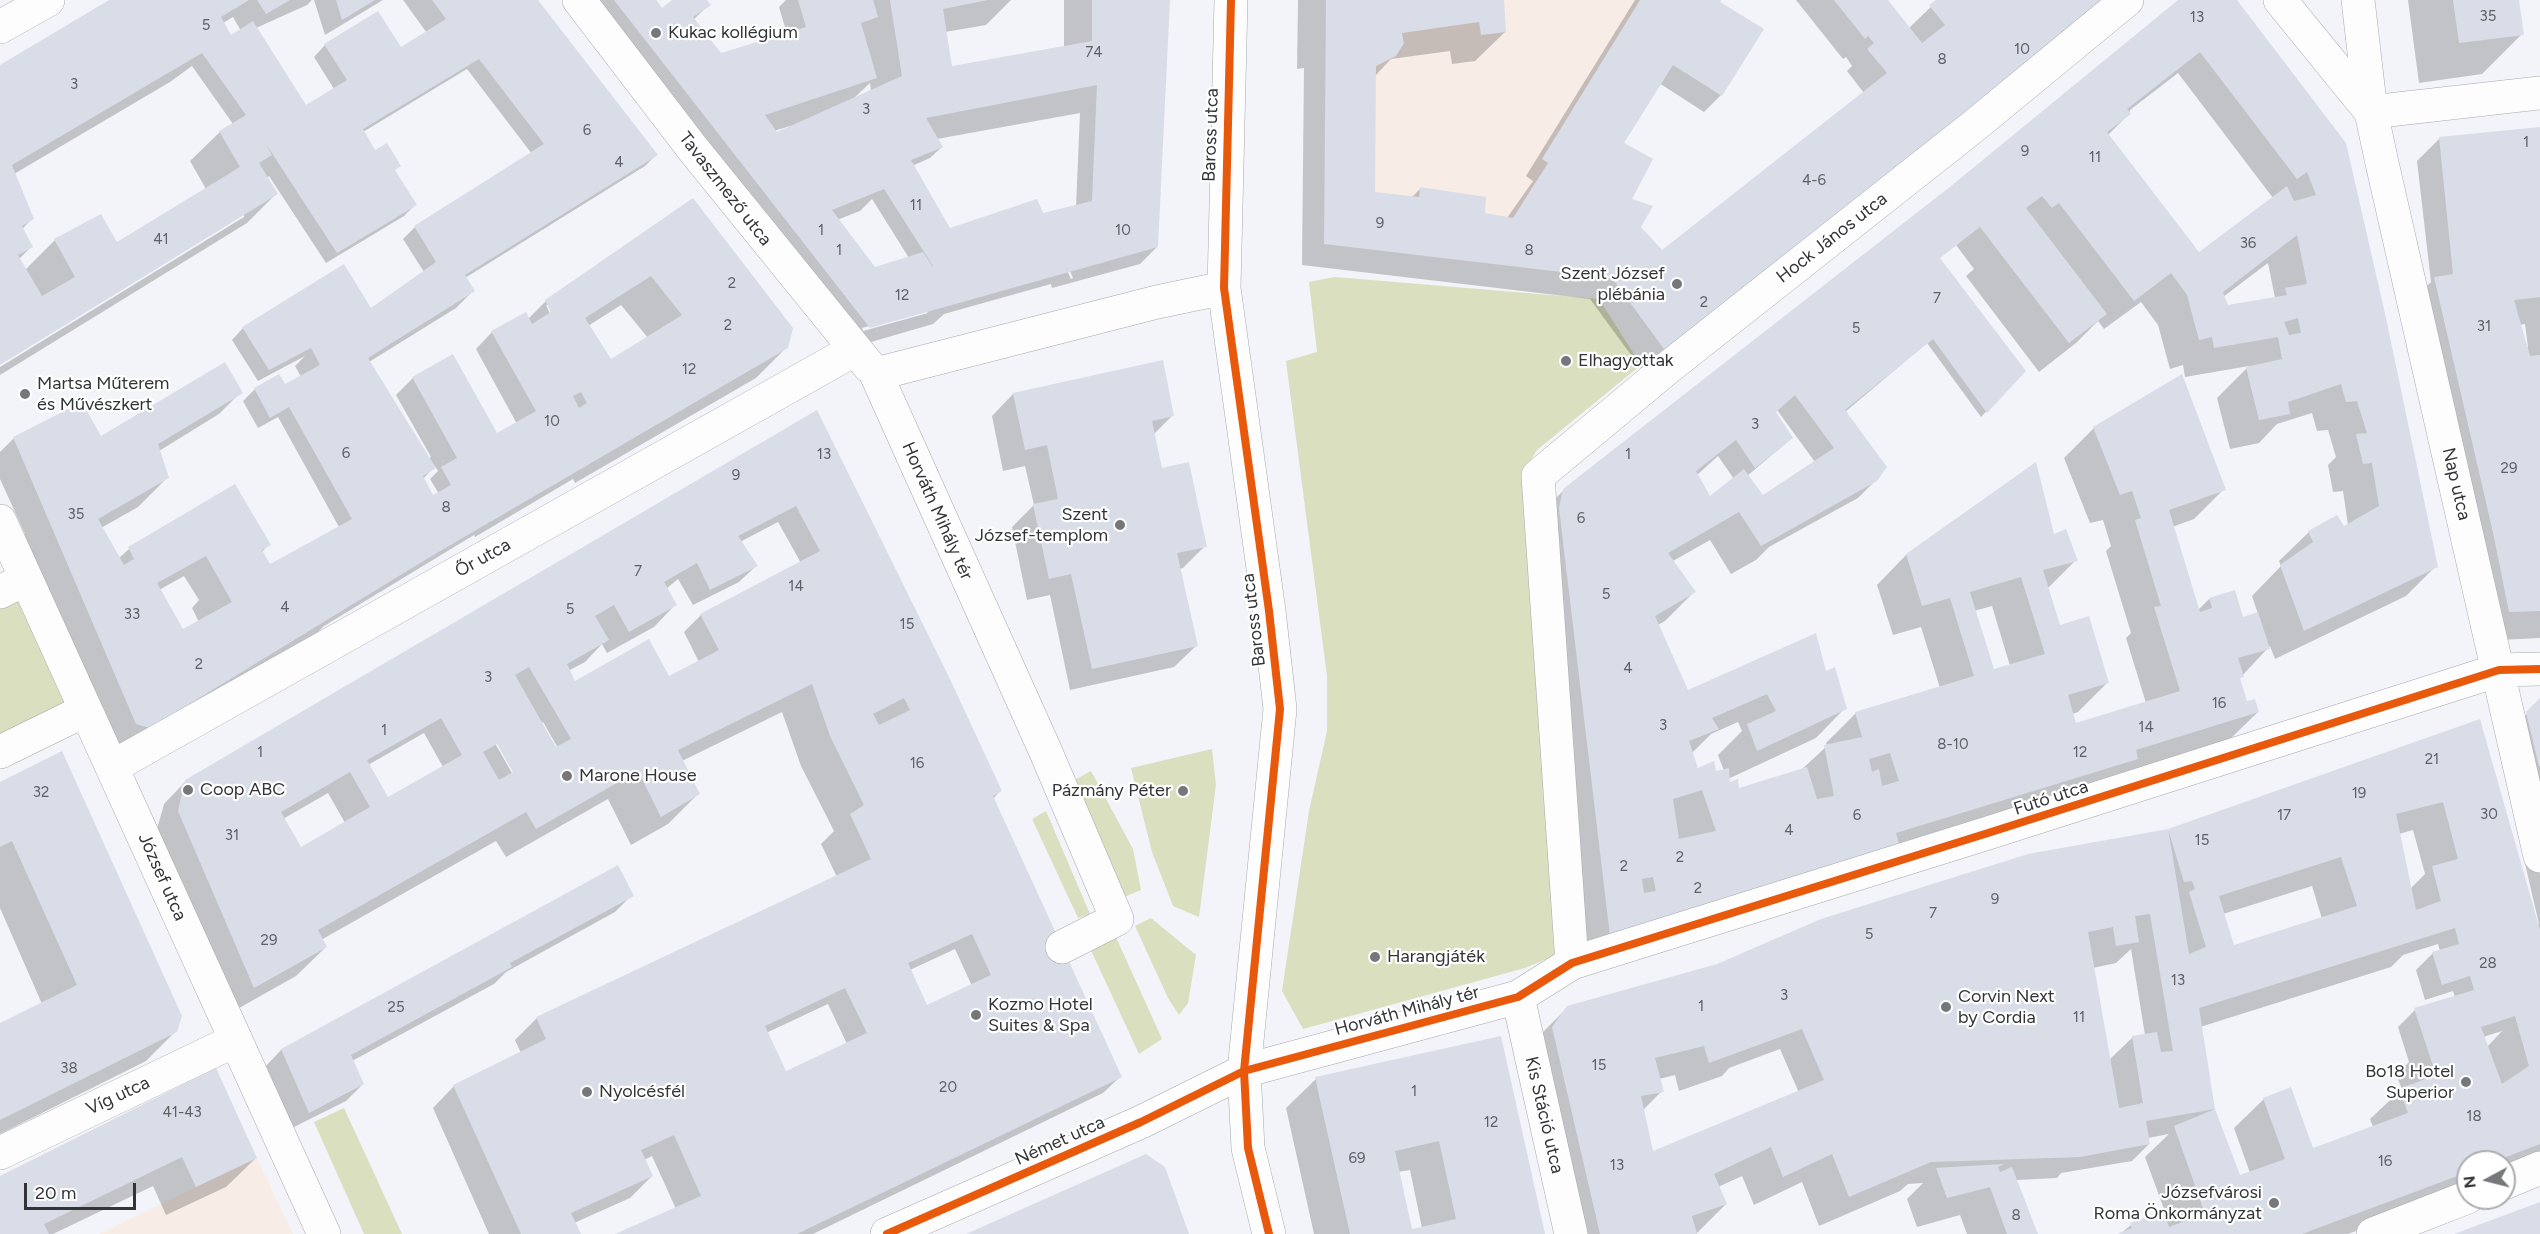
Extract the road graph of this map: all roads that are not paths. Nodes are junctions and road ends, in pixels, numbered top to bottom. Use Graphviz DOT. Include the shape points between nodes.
graph roads {
  1 [pos="48,0"];
  2 [pos="579,0"];
  3 [pos="1231,0"];
  4 [pos="2127,0"];
  5 [pos="2280,0"];
  6 [pos="2358,0"];
  7 [pos="0,27"];
  8 [pos="2540,93"];
  9 [pos="2371,112"];
  10 [pos="1224,288"];
  11 [pos="854,350"];
  12 [pos="876,374"];
  13 [pos="0,521"];
  14 [pos="13,586"];
  15 [pos="2540,669"];
  16 [pos="2499,670"];
  17 [pos="86,710"];
  18 [pos="0,752"];
  19 [pos="112,767"];
  20 [pos="2540,856"];
  21 [pos="1062,946"];
  22 [pos="1572,963"];
  23 [pos="1518,997"];
  24 [pos="236,1040"];
  25 [pos="1244,1071"];
  26 [pos="0,1153"];
  27 [pos="2540,1168"];
  28 [pos="2516,1178"];
  29 [pos="2456,1202"];
  30 [pos="324,1234"];
  31 [pos="887,1234"];
  32 [pos="1269,1234"];
  33 [pos="1571,1234"];
  34 [pos="2373,1234"];
  1 -- 7 [label="street"];
  2 -- 11 [label="street, Tavaszmező utca"];
  3 -- 10 [label="street, Baross utca"];
  4 -- 22 [label="street, Hock János utca" via="1538,476"];
  5 -- 9 [label="street, Nap utca"];
  6 -- 9 [label="street, Nap utca"];
  8 -- 9 [label="street"];
  9 -- 16 [label="street, Nap utca"];
  10 -- 12 [label="street"];
  10 -- 25 [label="street, Baross utca" via="1280,709"];
  11 -- 12 [label="street, Tavaszmező utca"];
  11 -- 19 [label="street, Őr utca"];
  12 -- 21 [label="street, Horváth Mihály tér" via="1117,919"];
  13 -- 14 [label="street, József utca"];
  14 -- 17 [label="street, József utca"];
  15 -- 16 [label="street, Futó utca"];
  16 -- 20 [label="street, Nap utca"];
  16 -- 22 [label="street, Futó utca"];
  17 -- 18 [label="street"];
  17 -- 19 [label="street, József utca"];
  19 -- 24 [label="street, József utca"];
  22 -- 23 [label="street, Horváth Mihály tér"];
  23 -- 25 [label="street, Horváth Mihály tér"];
  23 -- 33 [label="street, Kis Stáció utca"];
  24 -- 26 [label="street, Víg utca"];
  24 -- 30 [label="street, József utca"];
  25 -- 31 [label="street, Német utca" via="1141,1122"];
  25 -- 32 [label="street, Baross utca" via="1248,1148"];
  27 -- 28 [label="street"];
  29 -- 34 [label="street"];
}
